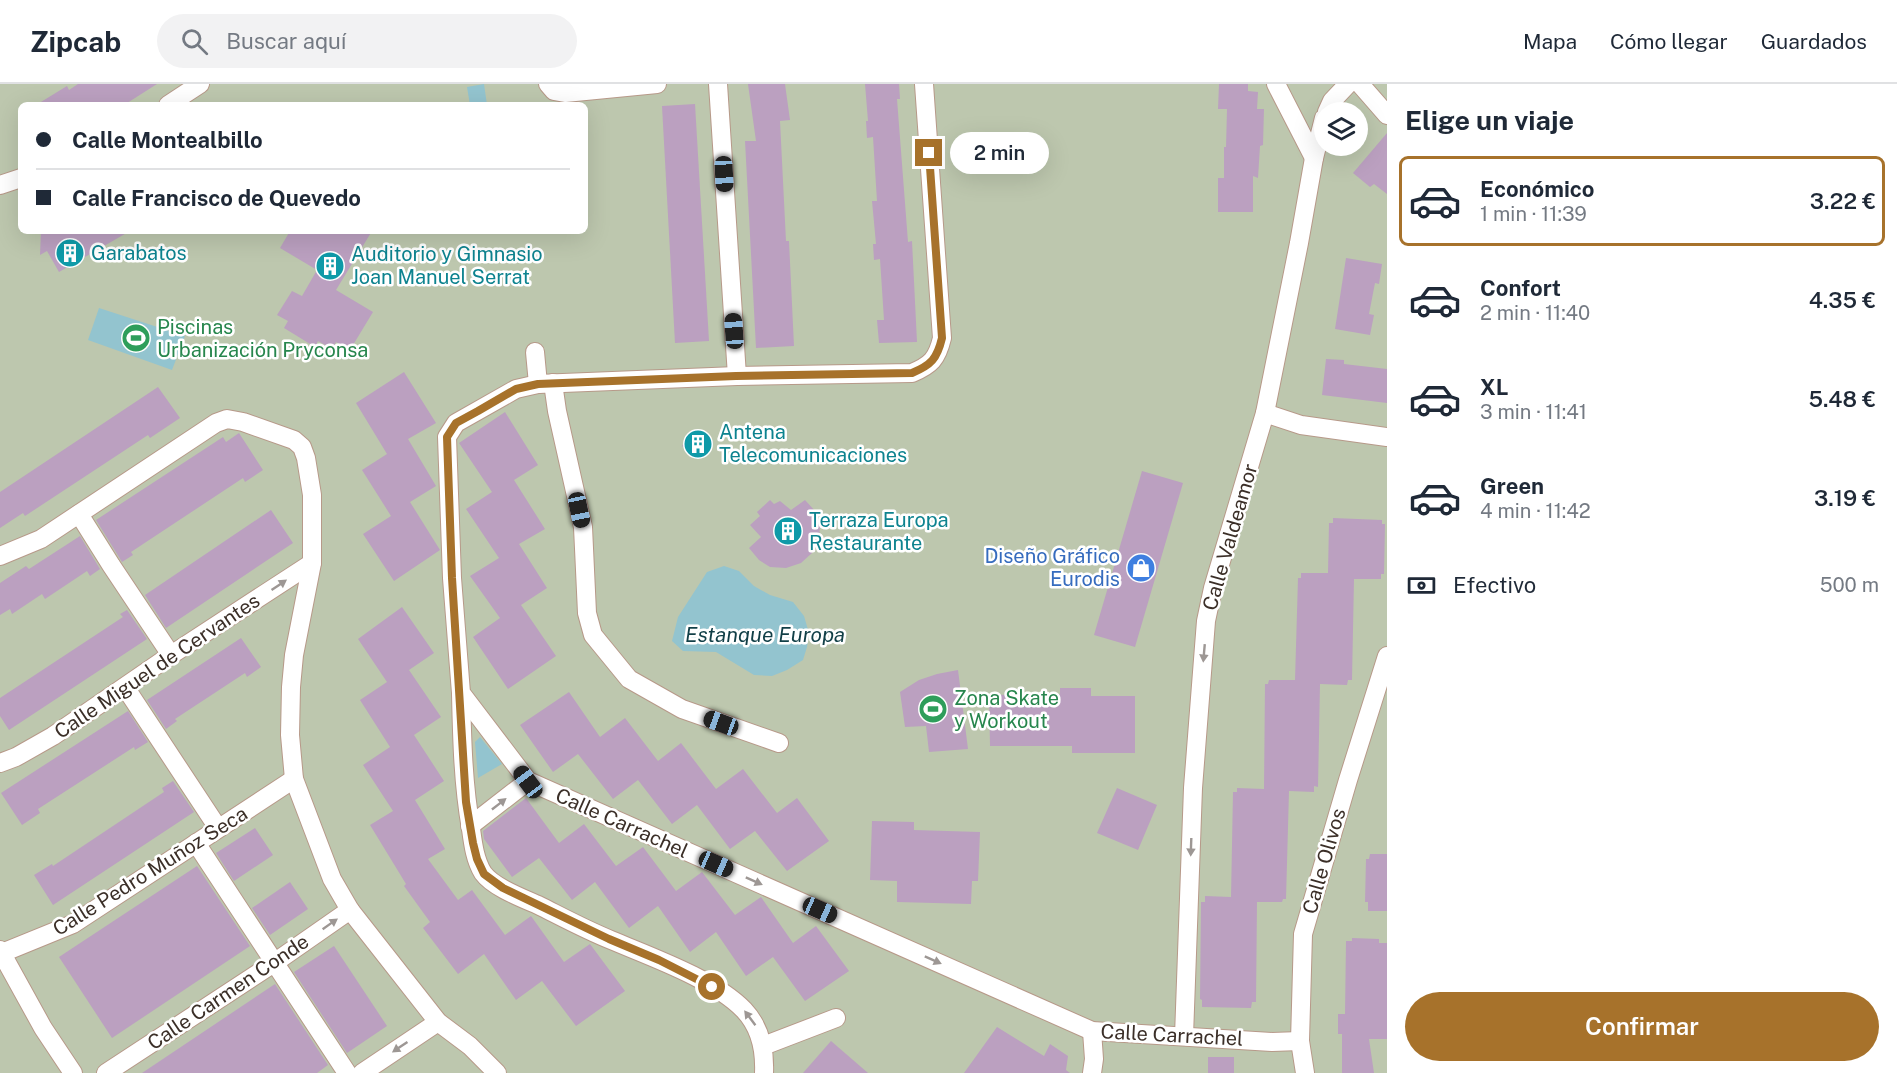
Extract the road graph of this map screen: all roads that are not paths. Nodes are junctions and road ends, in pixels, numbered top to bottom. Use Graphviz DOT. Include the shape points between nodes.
graph roads {
  1 [pos="200,84"];
  2 [pos="548,84"];
  3 [pos="657,84"];
  4 [pos="718,84"];
  5 [pos="924,84"];
  6 [pos="1276,84"];
  7 [pos="1348,84"];
  8 [pos="1360,84"];
  9 [pos="173,102"];
  10 [pos="1332,102"];
  11 [pos="1387,115"];
  12 [pos="1314,158"];
  13 [pos="18,179"];
  14 [pos="0,185"];
  15 [pos="535,352"];
  16 [pos="736,376"];
  17 [pos="546,383"];
  18 [pos="1265,413"];
  19 [pos="1387,437"];
  20 [pos="79,514"];
  21 [pos="0,556"];
  22 [pos="312,563"];
  23 [pos="171,655"];
  24 [pos="1387,656"];
  25 [pos="125,687"];
  26 [pos="461,693"];
  27 [pos="779,743"];
  28 [pos="0,763"];
  29 [pos="294,779"];
  30 [pos="528,782"];
  31 [pos="470,826"];
  32 [pos="218,828"];
  33 [pos="196,843"];
  34 [pos="350,910"];
  35 [pos="1,951"];
  36 [pos="274,963"];
  37 [pos="836,1018"];
  38 [pos="438,1022"];
  39 [pos="1092,1031"];
  40 [pos="1184,1036"];
  41 [pos="1300,1041"];
  42 [pos="763,1046"];
  43 [pos="73,1073"];
  44 [pos="106,1073"];
  45 [pos="347,1073"];
  46 [pos="362,1073"];
  47 [pos="497,1073"];
  48 [pos="764,1073"];
  49 [pos="1092,1073"];
  50 [pos="1305,1073"];
  1 -- 9 [label="street"];
  2 -- 3 [label="street" via="554,91 565,93"];
  4 -- 16 [label="street"];
  5 -- 16 [label="street" via="942,338 939,353 927,366 912,373"];
  6 -- 12 [label="street"];
  7 -- 10 [label="street"];
  8 -- 11 [label="street"];
  12 -- 18 [label="street, Calle Valdeamor"];
  13 -- 14 [label="street"];
  15 -- 17 [label="street"];
  16 -- 17 [label="street"];
  17 -- 26 [label="street" via="516,389 456,423 447,437"];
  17 -- 27 [label="street" via="557,411 583,527 587,613 593,635 629,678 673,704"];
  18 -- 19 [label="street" via="1300,425"];
  18 -- 40 [label="street, Calle Valdeamor, one-way" via="1206,621 1192,788"];
  20 -- 21 [label="street" via="42,539"];
  20 -- 22 [label="street" via="216,423 228,419 243,422 294,440 302,447 312,495"];
  20 -- 23 [label="street"];
  23 -- 22 [label="street, Calle Miguel de Cervantes, one-way"];
  22 -- 29 [label="street" via="291,687"];
  23 -- 25 [label="street, Calle Miguel de Cervantes"];
  24 -- 41 [label="street, Calle Olivos" via="1306,923"];
  25 -- 28 [label="street, Calle Miguel de Cervantes" via="53,736"];
  25 -- 32 [label="street"];
  26 -- 30 [label="street, Calle Carrachel"];
  26 -- 31 [label="street"];
  29 -- 32 [label="street, Calle Pedro Muñoz Seca"];
  29 -- 34 [label="street" via="332,879"];
  31 -- 30 [label="street, one-way"];
  30 -- 39 [label="street, Calle Carrachel, one-way"];
  42 -- 31 [label="street, one-way" via="756,1026 727,996 697,978 503,888 484,874"];
  32 -- 33 [label="street, Calle Pedro Muñoz Seca"];
  33 -- 35 [label="street, Calle Pedro Muñoz Seca" via="73,924"];
  33 -- 36 [label="street"];
  36 -- 34 [label="street, Calle Carmen Conde, one-way"];
  34 -- 38 [label="street"];
  35 -- 43 [label="street"];
  36 -- 44 [label="street, Calle Carmen Conde"];
  36 -- 45 [label="street"];
  37 -- 42 [label="street"];
  38 -- 46 [label="street, one-way"];
  38 -- 47 [label="street"];
  39 -- 40 [label="street, Calle Carrachel"];
  39 -- 49 [label="street"];
  40 -- 41 [label="street, Calle Carrachel"];
  41 -- 50 [label="street, Calle Olivos"];
  42 -- 48 [label="street"];
}
